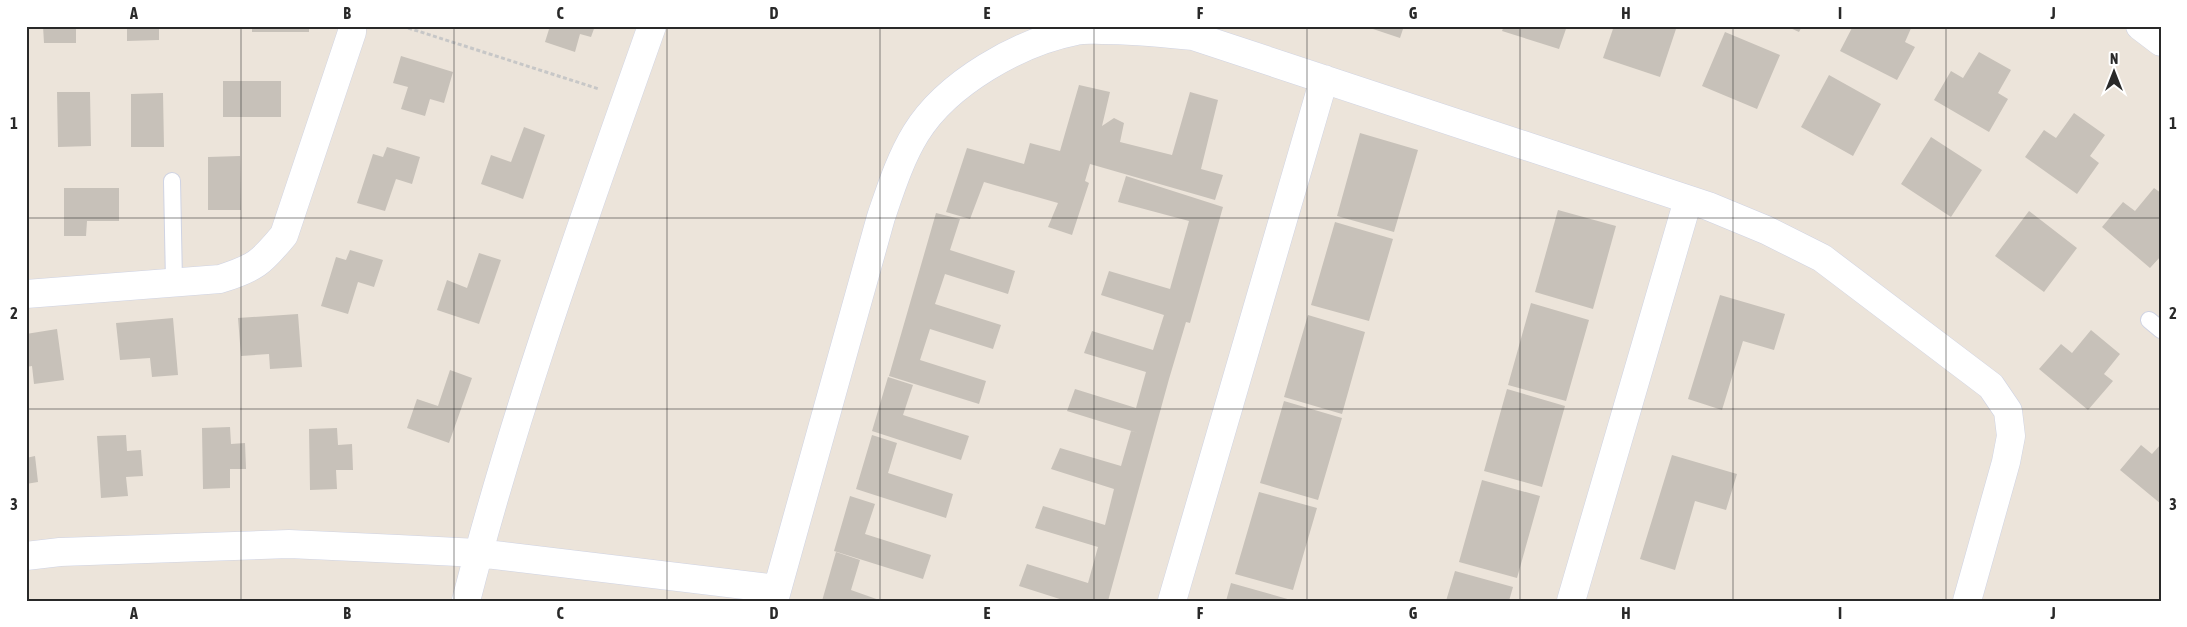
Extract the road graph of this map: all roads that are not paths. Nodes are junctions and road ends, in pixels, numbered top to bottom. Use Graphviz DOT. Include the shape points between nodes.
graph roads {
  1 [pos="352,26"];
  2 [pos="652,26"];
  3 [pos="2140,26"];
  4 [pos="2161,42"];
  5 [pos="1324,79"];
  6 [pos="172,180"];
  7 [pos="1688,200"];
  8 [pos="174,282"];
  9 [pos="26,294"];
  10 [pos="478,553"];
  11 [pos="26,556"];
  12 [pos="776,595"];
  13 [pos="466,601"];
  14 [pos="1172,601"];
  15 [pos="1571,601"];
  16 [pos="1966,601"];
  1 -- 8 [label="street" via="284,235 267,256 249,270 220,279"];
  2 -- 10 [label="street" via="543,336"];
  3 -- 4 [label="street"];
  5 -- 7 [label="street"];
  5 -- 12 [label="street" via="1193,36 1135,30 1076,31 1025,47 982,70 947,97 917,132 897,170 880,216"];
  5 -- 14 [label="street"];
  6 -- 8 [label="lane"];
  7 -- 15 [label="street"];
  7 -- 16 [label="street" via="1766,230 1822,258 1991,386 2008,411 2011,436"];
  8 -- 9 [label="street"];
  10 -- 11 [label="street" via="289,544"];
  10 -- 12 [label="street"];
  10 -- 13 [label="street"];
}
